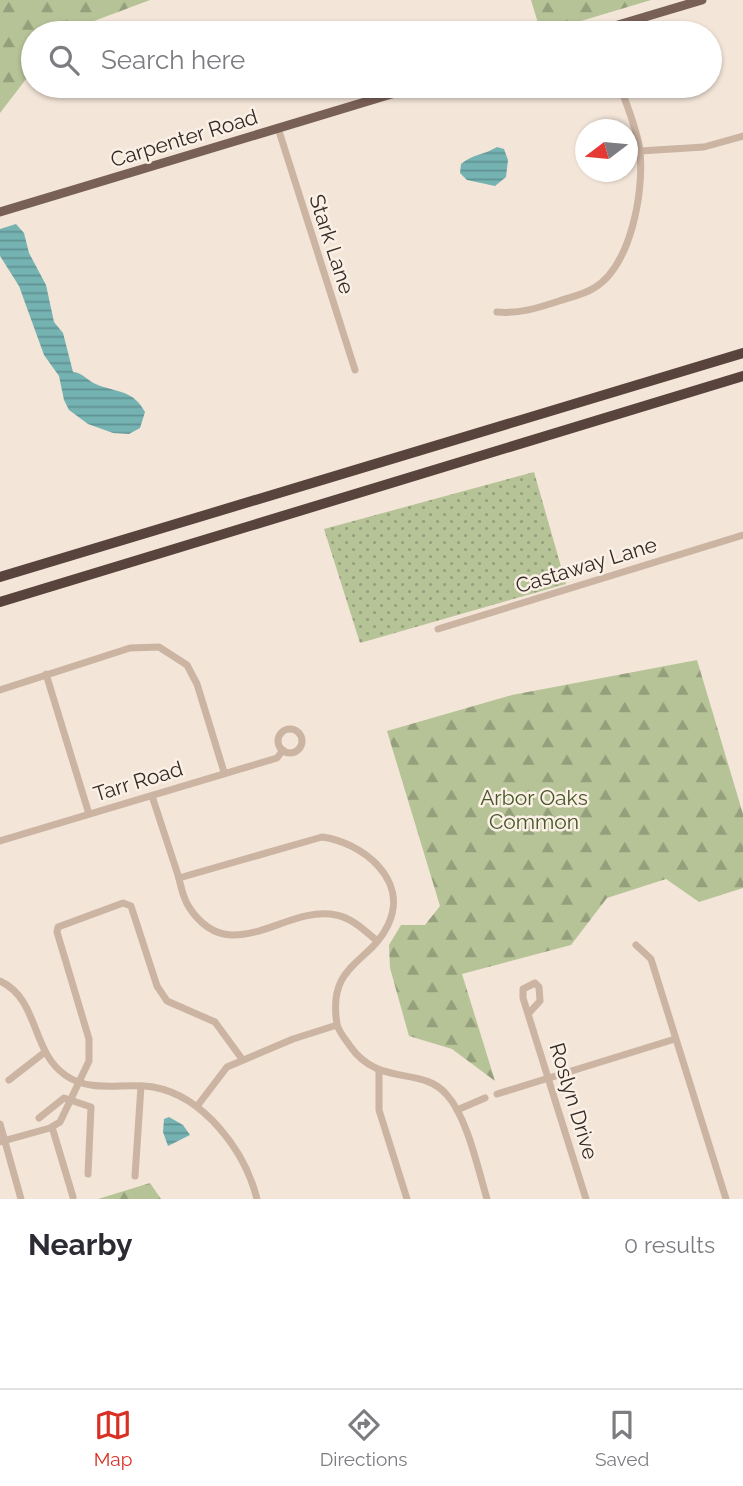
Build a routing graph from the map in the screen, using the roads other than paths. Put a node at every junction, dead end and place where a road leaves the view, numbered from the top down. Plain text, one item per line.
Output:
1 (702, 0) edge
2 (638, 21) edge
3 (378, 98) edge
4 (624, 98) edge
5 (278, 128) junction
6 (743, 136) edge
7 (640, 151) junction
8 (0, 212) edge
9 (496, 312) dead end
10 (743, 353) edge
11 (355, 370) dead end
12 (743, 376) edge
13 (743, 535) edge
14 (0, 577) edge
15 (0, 602) edge
16 (438, 629) dead end
17 (46, 674) junction
18 (0, 690) edge
19 (284, 750) dead end
20 (224, 772) junction
21 (152, 796) junction
22 (89, 814) junction
23 (0, 841) edge
24 (179, 877) junction
25 (376, 940) junction
26 (636, 945) dead end
27 (0, 981) edge
28 (529, 1013) dead end
29 (337, 1025) junction
30 (675, 1040) junction
31 (45, 1052) junction
32 (242, 1059) junction
33 (379, 1072) junction
34 (548, 1078) junction
35 (9, 1080) dead end
36 (80, 1083) junction
37 (141, 1086) junction
38 (498, 1094) dead end
39 (485, 1098) dead end
40 (71, 1099) junction
41 (198, 1105) junction
42 (457, 1110) junction
43 (38, 1118) dead end
44 (0, 1124) edge
45 (52, 1127) junction
46 (2, 1142) edge
47 (88, 1174) dead end
48 (135, 1176) dead end
49 (73, 1197) edge
50 (21, 1199) edge
51 (257, 1199) edge
52 (407, 1199) edge
53 (487, 1199) edge
54 (586, 1199) edge
55 (726, 1199) edge

1 - 2 main road
3 - 5 main road, Carpenter Road
4 - 7 street
5 - 8 main road, Carpenter Road
5 - 11 street, Stark Lane
6 - 7 street
7 - 9 street
10 - 14 highway
12 - 15 highway
13 - 16 street, Castaway Lane
17 - 18 street
17 - 20 street
17 - 22 street
19 - 20 street, Tarr Road
20 - 21 street, Tarr Road
21 - 22 street, Tarr Road
21 - 24 street
22 - 23 street, Tarr Road
24 - 25 street
24 - 25 street
25 - 29 street
26 - 30 street
27 - 31 street
28 - 34 street, Roslyn Drive
29 - 32 street
29 - 33 street
30 - 34 street
30 - 55 street
31 - 35 street
31 - 36 street
32 - 36 street
32 - 41 street
33 - 42 street
33 - 52 street
34 - 38 street
34 - 54 street, Roslyn Drive
36 - 37 street
36 - 40 street
37 - 41 street
37 - 48 street
39 - 42 street
40 - 43 street
40 - 45 street
40 - 47 street
41 - 51 street
42 - 53 street
44 - 46 street
45 - 46 street
45 - 49 street
46 - 50 street

